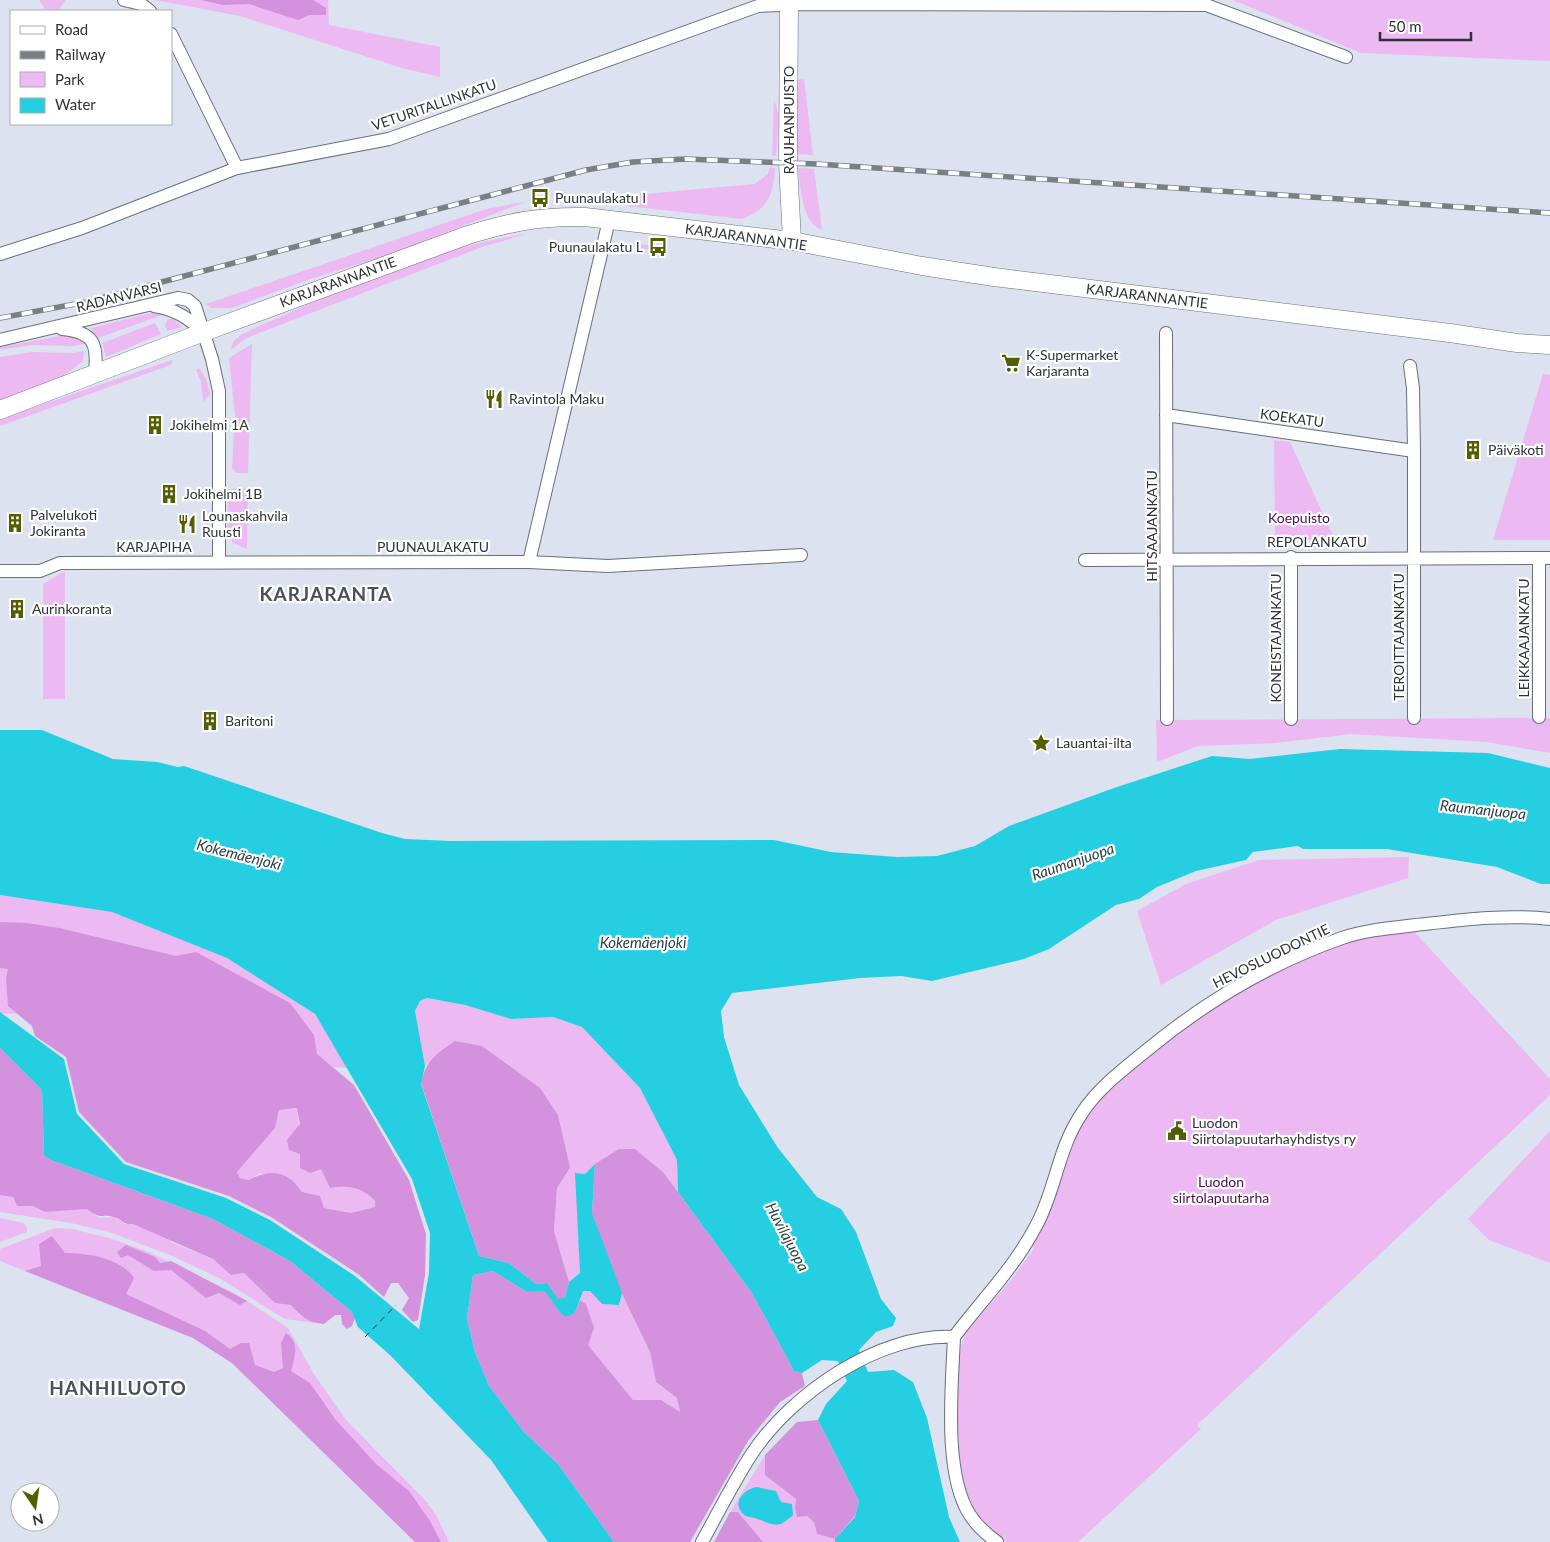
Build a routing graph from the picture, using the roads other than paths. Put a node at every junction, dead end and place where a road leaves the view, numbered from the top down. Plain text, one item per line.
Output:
1 (124, 0) edge
2 (789, 2) edge
3 (149, 10) edge
4 (172, 36) edge
5 (1346, 57) dead end
6 (236, 168) junction
7 (609, 220) junction
8 (792, 241) junction
9 (0, 254) edge
10 (52, 329) junction
11 (204, 332) junction
12 (1166, 333) dead end
13 (0, 340) edge
14 (1550, 345) edge
15 (1410, 366) dead end
16 (95, 373) junction
17 (0, 410) edge
18 (1166, 415) junction
19 (1414, 451) junction
20 (800, 554) dead end
21 (1413, 557) junction
22 (1167, 558) junction
23 (1291, 558) junction
24 (1544, 558) edge
25 (1085, 560) dead end
26 (219, 562) junction
27 (529, 562) junction
28 (0, 572) edge
29 (1539, 717) dead end
30 (1167, 718) dead end
31 (1414, 718) dead end
32 (1291, 719) dead end
33 (1550, 919) edge
34 (954, 1337) junction
35 (702, 1542) edge
36 (996, 1542) edge

1 - 3 street
2 - 5 street, VETURITALLINKATU
2 - 6 street, VETURITALLINKATU
2 - 8 main road, RAUHANPUISTO
4 - 6 street
6 - 9 street, VETURITALLINKATU
7 - 8 main road, KARJARANNANTIE
7 - 11 main road, KARJARANNANTIE
7 - 27 street
8 - 14 main road, KARJARANNANTIE
10 - 11 street, RADANVARSI
10 - 13 street, RADANVARSI
10 - 16 street, RADANVARSI
11 - 16 main road, KARJARANNANTIE
11 - 26 street
12 - 18 street, HITSAAJANKATU
15 - 19 street
16 - 17 main road, KARJARANNANTIE
18 - 19 street, KOEKATU
18 - 22 street, HITSAAJANKATU
19 - 21 street
20 - 27 street, PUUNAULAKATU
21 - 23 street, REPOLANKATU
21 - 24 street, REPOLANKATU
21 - 31 street, TEROITTAJANKATU
22 - 23 street, REPOLANKATU
22 - 25 street, REPOLANKATU
22 - 30 street, HITSAAJANKATU
23 - 32 street, KONEISTAJANKATU
24 - 29 street, LEIKKAAJANKATU
26 - 27 street, PUUNAULAKATU
26 - 28 street, KARJAPIHA
33 - 34 street, HEVOSLUODONTIE
34 - 35 street
34 - 36 street

